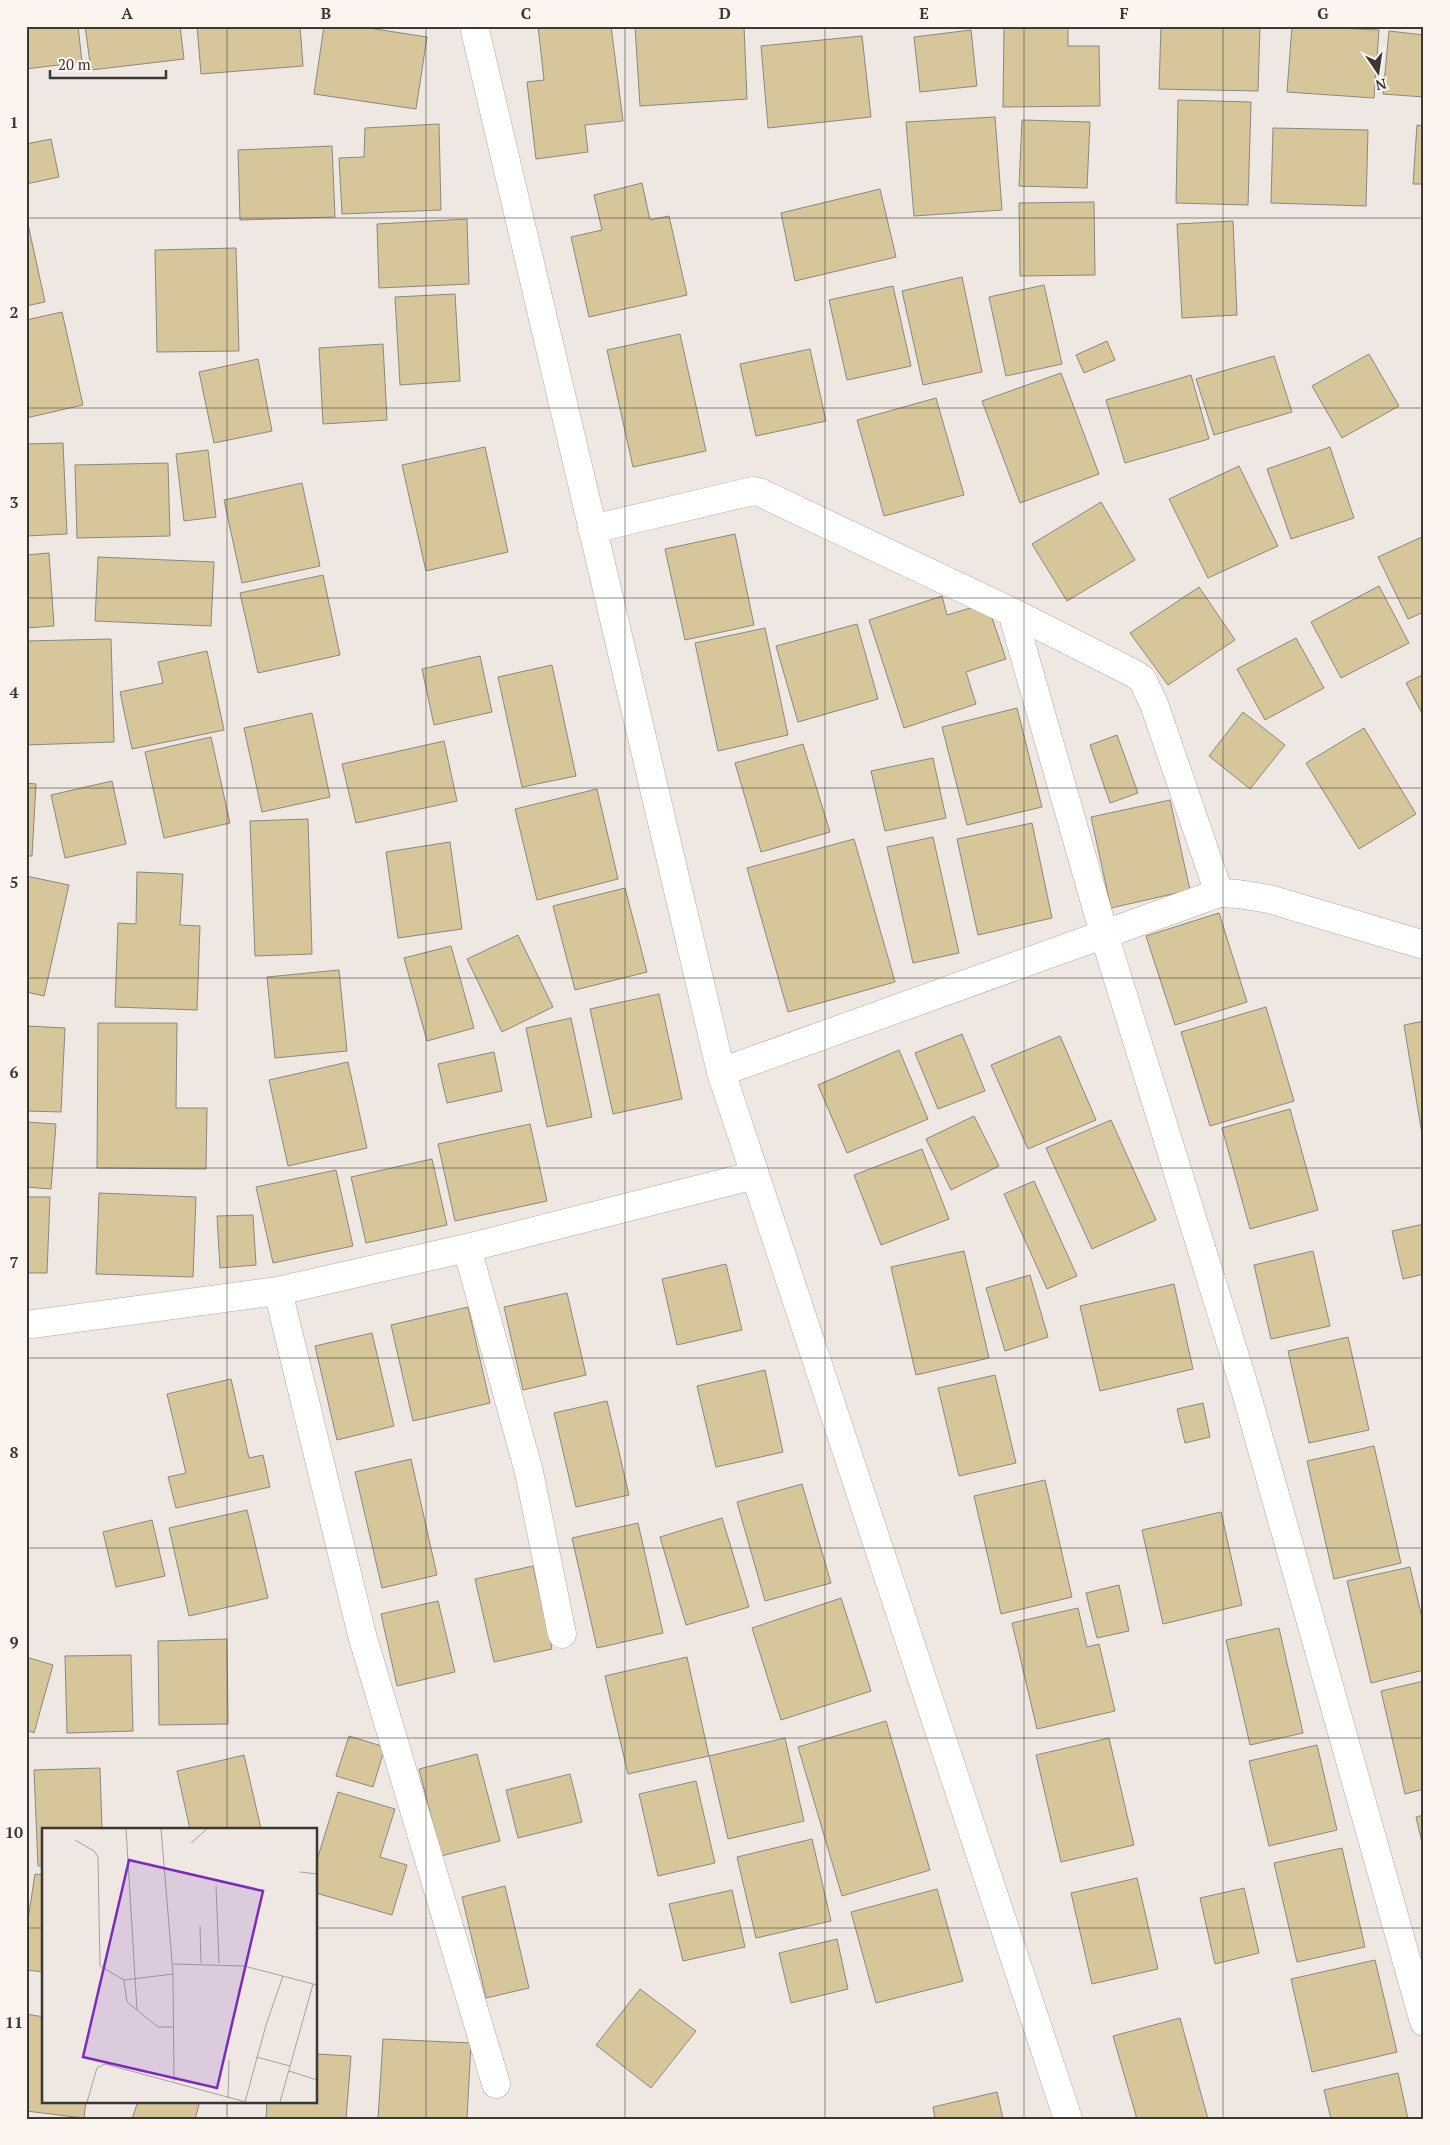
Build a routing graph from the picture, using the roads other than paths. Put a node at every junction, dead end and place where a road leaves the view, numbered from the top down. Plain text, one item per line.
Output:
1 (474, 26) edge
2 (592, 529) junction
3 (1012, 612) junction
4 (1220, 893) junction
5 (1104, 934) junction
6 (1424, 945) edge
7 (721, 1072) junction
8 (755, 1175) junction
9 (466, 1248) junction
10 (278, 1291) junction
11 (26, 1325) edge
12 (562, 1634) dead end
13 (1424, 2022) edge
14 (496, 2084) dead end
15 (1068, 2119) edge

1 - 2 street
2 - 3 street
2 - 7 street
3 - 4 street
3 - 5 street
4 - 5 street
4 - 6 street
5 - 7 street
5 - 13 street
7 - 8 street
8 - 9 street
8 - 15 street
9 - 10 street
9 - 12 street
10 - 11 street
10 - 14 street

